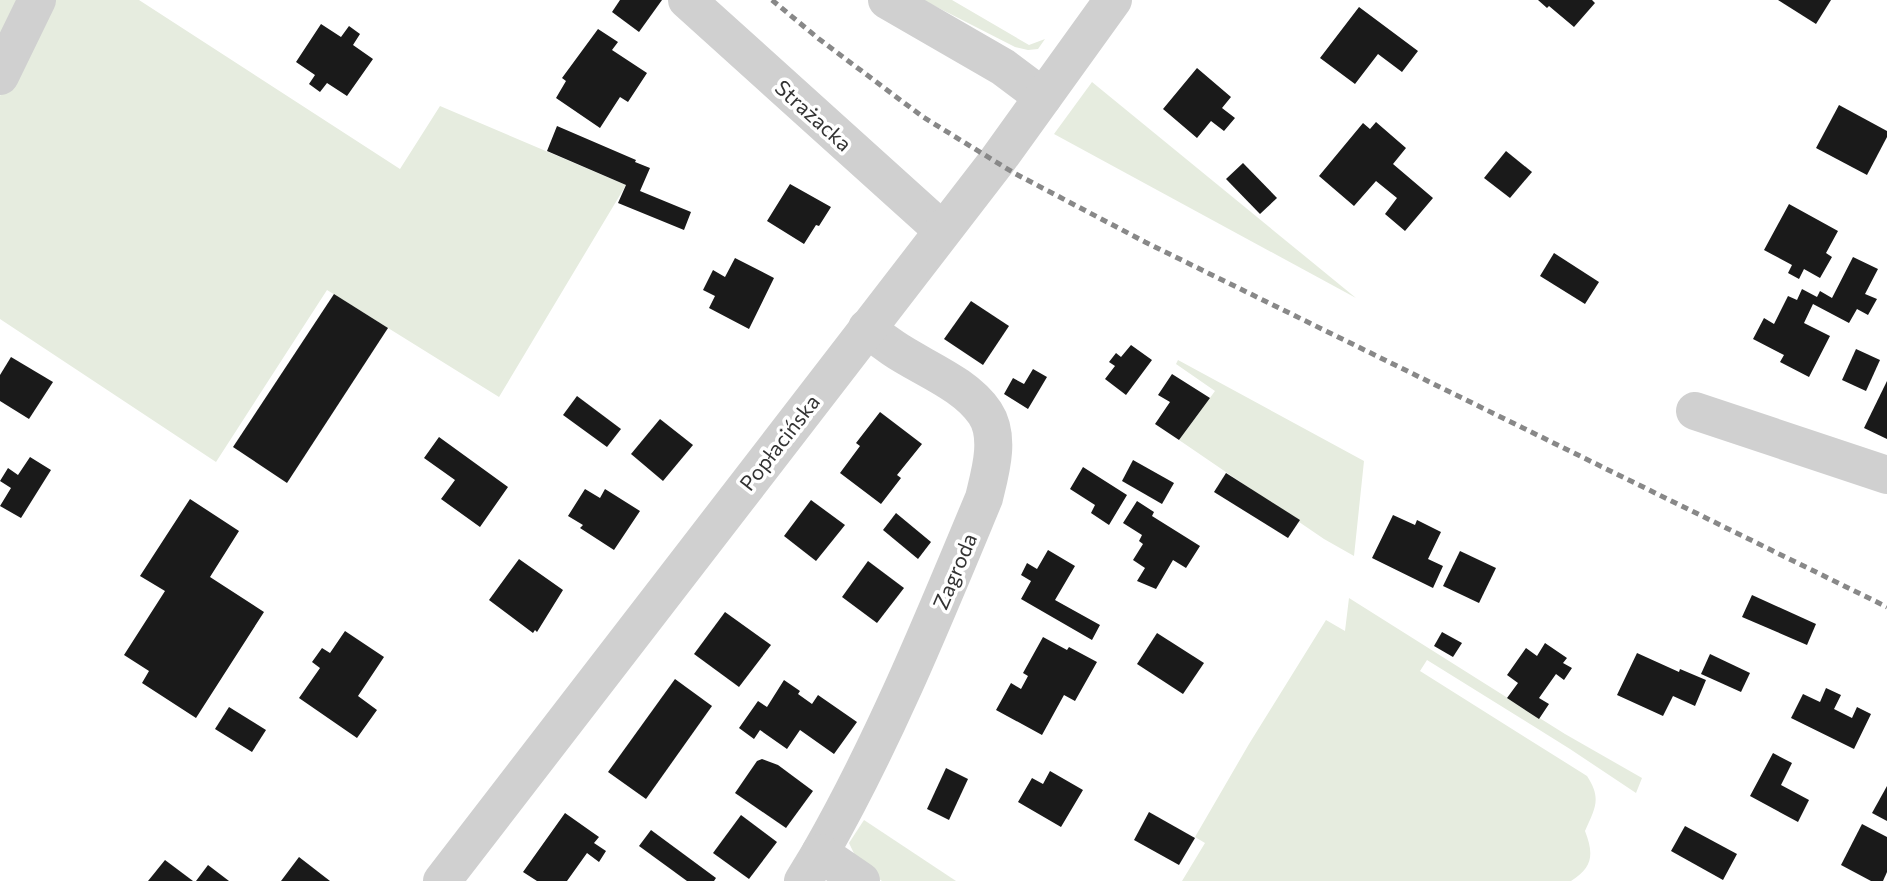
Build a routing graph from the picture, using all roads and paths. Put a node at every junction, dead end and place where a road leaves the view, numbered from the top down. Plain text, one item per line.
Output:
1 (37, 0) edge
2 (687, 0) edge
3 (887, 0) edge
4 (1113, 0) edge
5 (0, 76) edge
6 (1043, 97) junction
7 (942, 230) junction
8 (867, 328) junction
9 (1695, 411) dead end
10 (1887, 475) edge
11 (811, 867) edge
12 (442, 881) edge
13 (861, 881) edge

1 - 5 street
2 - 7 street, Strażacka
3 - 6 street
4 - 6 street, Popłacińska
6 - 7 street, Popłacińska
7 - 8 street, Popłacińska
8 - 11 street, Zagroda
8 - 12 street, Popłacińska
9 - 10 street
11 - 13 street, Zagroda

